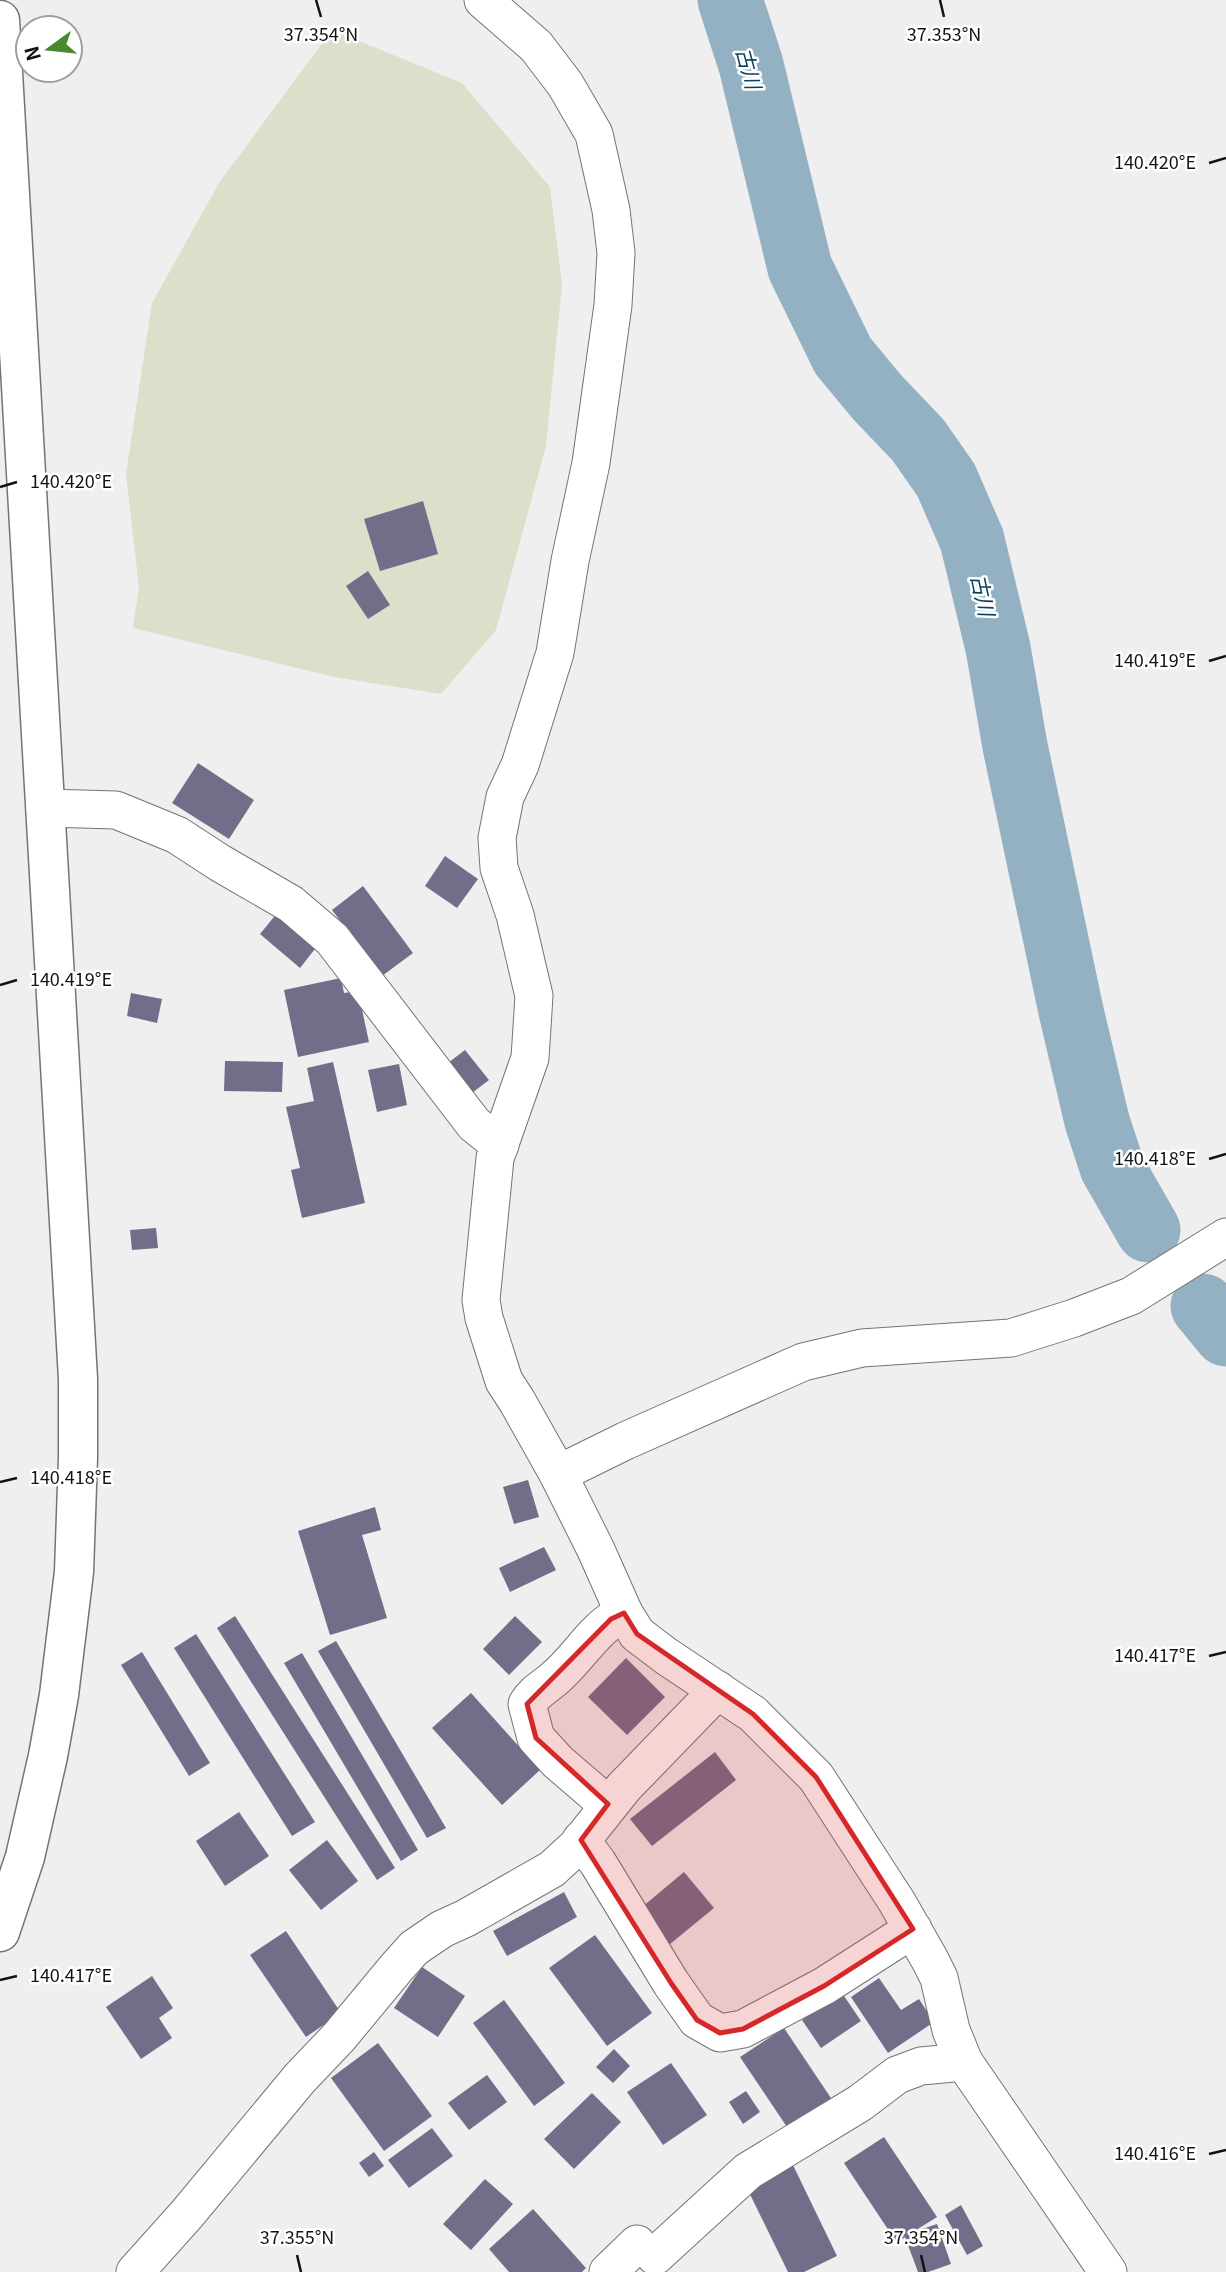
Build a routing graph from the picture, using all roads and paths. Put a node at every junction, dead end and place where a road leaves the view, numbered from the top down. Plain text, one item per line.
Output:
1 (483, 0) edge
2 (0, 20) edge
3 (45, 808) junction
4 (500, 1145) junction
5 (1226, 1237) edge
6 (558, 1474) junction
7 (624, 1613) junction
8 (718, 1690) junction
9 (608, 1805) junction
10 (581, 1840) junction
11 (912, 1930) junction
12 (0, 1933) edge
13 (964, 2062) junction
14 (135, 2272) edge
15 (608, 2272) edge
16 (1108, 2272) edge

1 - 4 street
2 - 3 street
3 - 4 street
3 - 12 street
4 - 6 street
5 - 6 street
6 - 7 street
7 - 8 street
7 - 9 street
8 - 9 street
8 - 11 street
9 - 10 street
10 - 11 street
10 - 14 street
11 - 13 street
13 - 15 street
13 - 16 street

